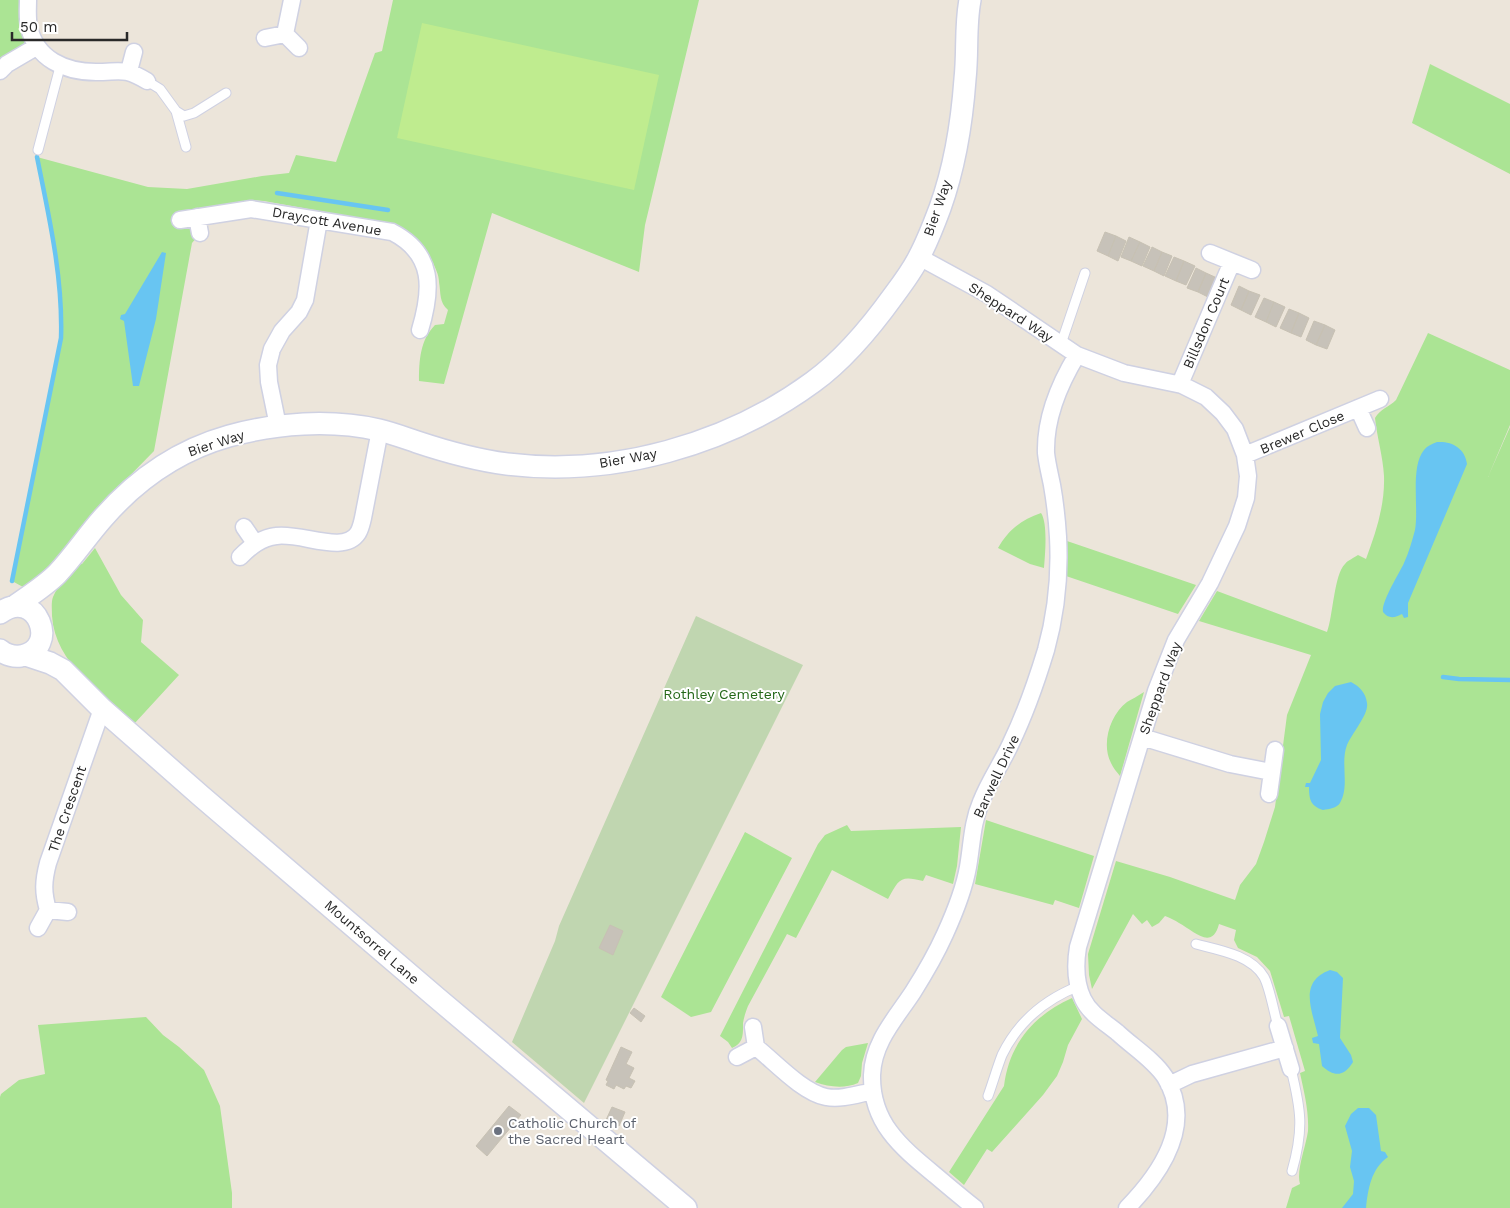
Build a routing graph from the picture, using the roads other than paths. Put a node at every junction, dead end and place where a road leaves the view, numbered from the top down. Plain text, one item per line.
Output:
1 (28, 0) edge
2 (292, 0) edge
3 (970, 0) edge
4 (285, 34) junction
5 (265, 38) dead end
6 (36, 47) junction
7 (299, 48) dead end
8 (134, 52) dead end
9 (60, 67) junction
10 (0, 71) edge
11 (129, 71) junction
12 (147, 81) joint
13 (226, 93) dead end
14 (176, 111) junction
15 (186, 148) dead end
16 (38, 150) dead end
17 (180, 220) dead end
18 (319, 220) junction
19 (1210, 253) dead end
20 (919, 257) junction
21 (1232, 262) junction
22 (1252, 270) dead end
23 (1085, 273) dead end
24 (420, 330) dead end
25 (1061, 344) junction
26 (1078, 355) junction
27 (1180, 384) junction
28 (1380, 399) dead end
29 (1358, 408) junction
30 (278, 426) junction
31 (1367, 428) dead end
32 (380, 430) junction
33 (1246, 455) junction
34 (244, 527) dead end
35 (255, 543) junction
36 (240, 557) dead end
37 (56, 574) junction
38 (6, 608) edge
39 (42, 626) junction
40 (15, 654) edge
41 (0, 668) edge
42 (63, 670) junction
43 (102, 709) junction
44 (1142, 737) junction
45 (1274, 750) dead end
46 (1272, 772) junction
47 (1269, 794) dead end
48 (48, 910) junction
49 (68, 912) dead end
50 (38, 928) dead end
51 (1196, 944) dead end
52 (1079, 986) junction
53 (1278, 1026) joint
54 (753, 1027) dead end
55 (756, 1047) junction
56 (1285, 1048) junction
57 (737, 1057) dead end
58 (1291, 1069) joint
59 (1168, 1085) junction
60 (873, 1092) junction
61 (988, 1096) dead end
62 (1292, 1172) dead end
63 (1136, 1205) edge
64 (686, 1208) edge
65 (975, 1208) edge

1 - 6 street
2 - 4 street
3 - 20 street, Bier Way
4 - 5 street
4 - 7 street
6 - 9 street
6 - 10 street
8 - 11 street
9 - 11 street
9 - 16 lane
11 - 12 street
12 - 14 lane
13 - 14 lane
14 - 15 lane
17 - 18 street, Draycott Avenue
18 - 24 street, Draycott Avenue
18 - 30 street
19 - 21 street, Billsdon Court
20 - 25 street, Sheppard Way
20 - 32 street, Bier Way
21 - 22 street, Billsdon Court
21 - 27 street, Billsdon Court
23 - 25 lane
25 - 26 street, Sheppard Way
26 - 27 street, Sheppard Way
26 - 60 street, Barwell Drive
27 - 33 street, Sheppard Way
28 - 29 street, Brewer Close
29 - 31 street, Brewer Close
29 - 33 street, Brewer Close
30 - 32 street, Bier Way
30 - 37 street, Bier Way
32 - 35 street
33 - 44 street, Sheppard Way
34 - 35 street
35 - 36 street
37 - 38 street, Bier Way
37 - 39 street, Bier Way
38 - 39 street
39 - 40 street, Bier Way
39 - 42 street, Mountsorrel Lane
40 - 41 street
40 - 42 street, Mountsorrel Lane
42 - 43 street, Mountsorrel Lane
43 - 48 street, The Crescent
43 - 64 street, Mountsorrel Lane
44 - 46 street
44 - 52 street, Sheppard Way
45 - 46 street
46 - 47 street
48 - 49 street
48 - 50 street
51 - 53 lane
52 - 59 street, Sheppard Way
52 - 61 lane
53 - 56 street
54 - 55 street
55 - 57 street
55 - 60 street
56 - 58 street
56 - 59 street
58 - 62 lane
59 - 63 street, Sheppard Way
60 - 65 street, Barwell Drive

